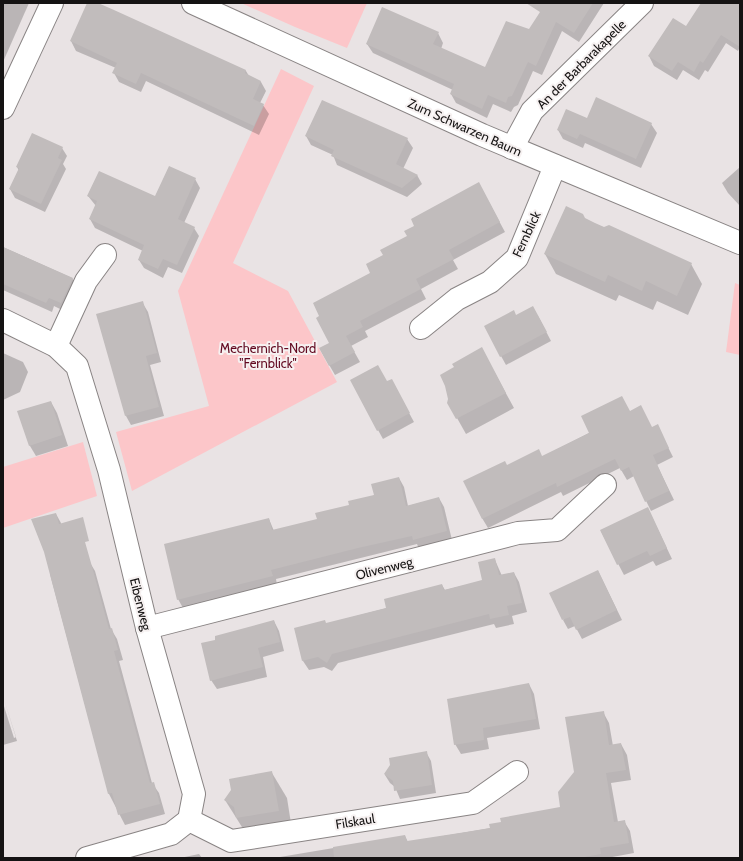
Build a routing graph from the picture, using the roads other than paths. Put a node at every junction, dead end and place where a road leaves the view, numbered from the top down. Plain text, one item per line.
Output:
1 (52, 3) edge
2 (193, 3) edge
3 (642, 3) edge
4 (3, 108) edge
5 (512, 148) junction
6 (555, 166) junction
7 (740, 243) edge
8 (105, 255) dead end
9 (3, 320) edge
10 (421, 328) dead end
11 (56, 346) junction
12 (606, 485) dead end
13 (147, 628) junction
14 (516, 772) dead end
15 (189, 820) junction
16 (87, 858) edge

1 - 4 street
2 - 5 street, Zum Schwarzen Baum
3 - 5 street, An der Barbarakapelle
5 - 6 street, Zum Schwarzen Baum
6 - 7 street, Zum Schwarzen Baum
6 - 10 street, Fernblick
8 - 11 street
9 - 11 street, Eibenweg
11 - 13 street, Eibenweg
12 - 13 street, Olivenweg
13 - 15 street, Eibenweg
14 - 15 street, Filskaul
15 - 16 street

